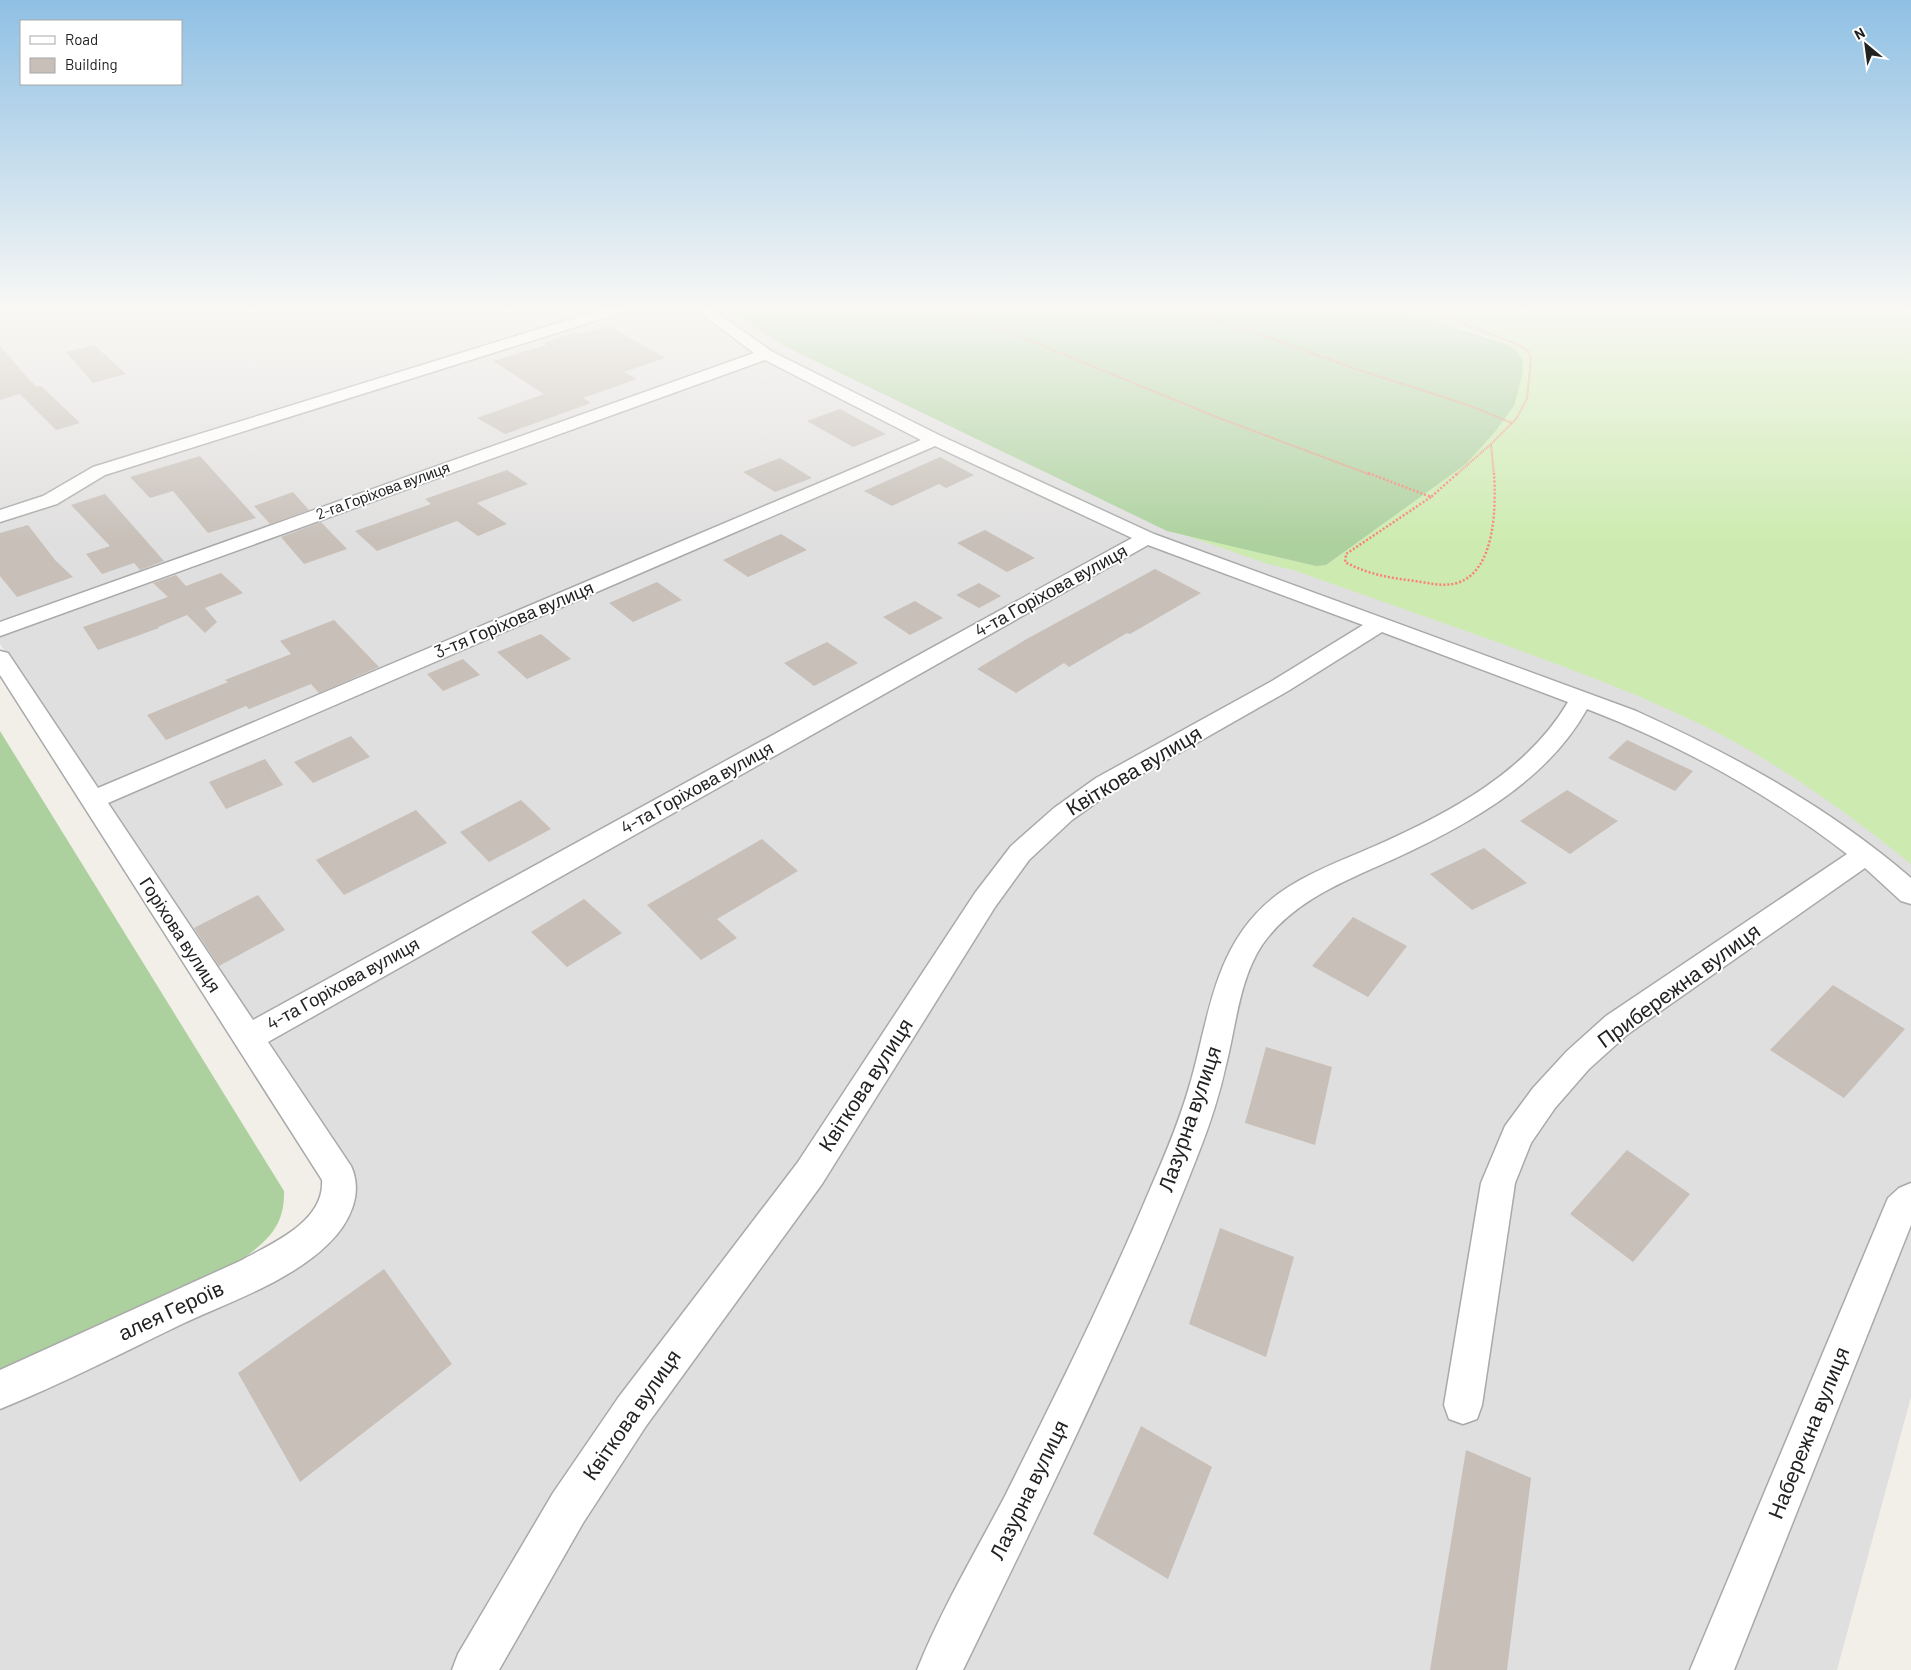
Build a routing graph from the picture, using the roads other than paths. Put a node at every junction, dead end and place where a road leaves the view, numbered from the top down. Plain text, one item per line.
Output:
1 (369, 387) edge
2 (674, 387) edge
3 (831, 387) edge
4 (935, 440) junction
5 (0, 516) edge
6 (1147, 538) junction
7 (1378, 625) junction
8 (0, 629) edge
9 (0, 658) edge
10 (1581, 699) junction
11 (93, 800) junction
12 (1866, 854) junction
13 (1911, 894) edge
14 (248, 1038) junction
15 (1911, 1199) edge
16 (330, 1215) joint
17 (0, 1390) edge
18 (1463, 1405) dead end
19 (474, 1670) edge
20 (939, 1670) edge
21 (1712, 1670) edge

1 - 5 street
2 - 8 street, 2-га Горіхова вулиця
3 - 4 street
4 - 6 street
4 - 11 street, 3-тя Горіхова вулиця
6 - 7 street
6 - 14 street, 4-та Горіхова вулиця
7 - 10 street
7 - 19 street, Квіткова вулиця
9 - 11 street, Горіхова вулиця
10 - 12 street
10 - 20 street, Лазурна вулиця
11 - 14 street, Горіхова вулиця
12 - 13 street
12 - 18 street, Прибережна вулиця
14 - 16 street, Горіхова вулиця
15 - 21 street, Набережна вулиця
16 - 17 street, алея Героїв

